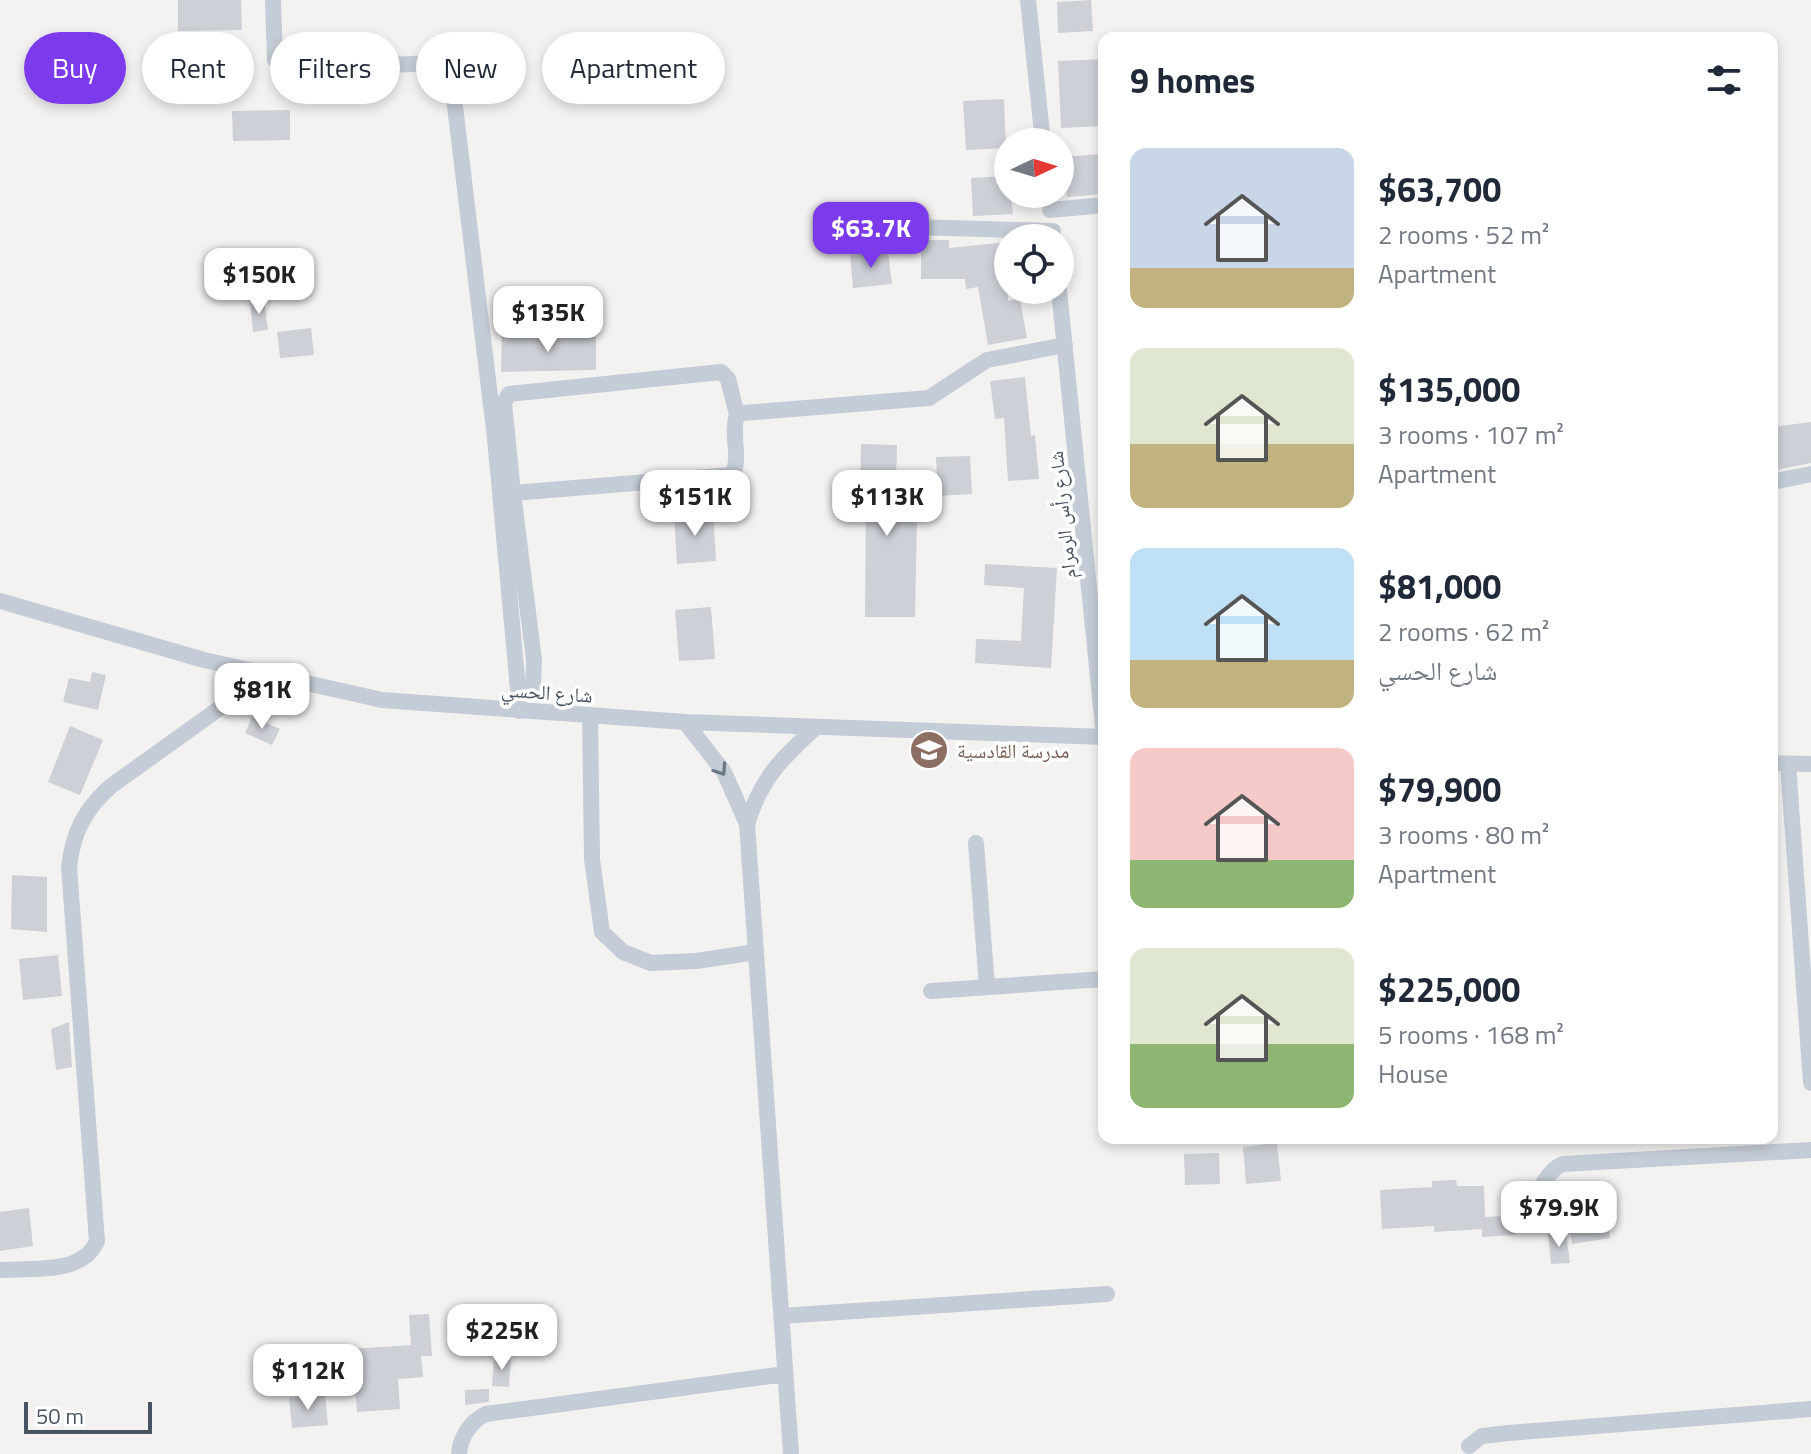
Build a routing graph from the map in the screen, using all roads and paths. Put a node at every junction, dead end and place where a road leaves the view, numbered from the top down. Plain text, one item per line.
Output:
1 (273, 0) edge
2 (1028, 0) edge
3 (1042, 128) edge
4 (1074, 203) edge
5 (1098, 205) edge
6 (912, 227) dead end
7 (994, 231) edge
8 (1061, 304) edge
9 (1065, 345) junction
10 (737, 415) junction
11 (501, 438) junction
12 (1811, 474) edge
13 (1778, 481) edge
14 (513, 493) junction
15 (0, 601) edge
16 (266, 675) junction
17 (1098, 677) edge
18 (520, 704) junction
19 (590, 716) junction
20 (685, 722) junction
21 (815, 728) junction
22 (1098, 737) edge
23 (1780, 764) edge
24 (1811, 764) edge
25 (747, 824) junction
26 (976, 843) dead end
27 (756, 952) junction
28 (1098, 979) edge
29 (987, 987) junction
30 (931, 991) dead end
31 (1811, 1083) edge
32 (1811, 1150) edge
33 (1526, 1223) dead end
34 (0, 1270) edge
35 (1107, 1294) dead end
36 (781, 1316) junction
37 (785, 1374) junction
38 (1811, 1409) edge
39 (1469, 1446) dead end
40 (459, 1454) edge
41 (791, 1454) edge

1 - 11 street
2 - 3 street
4 - 5 street
6 - 7 street
8 - 9 street, شارع رأس الرمرام
9 - 10 street
9 - 17 street, شارع رأس الرمرام
10 - 11 street
10 - 14 street
11 - 14 street
11 - 18 street
12 - 13 street
14 - 18 street
15 - 16 street, شارع الحسي
16 - 18 street, شارع الحسي
16 - 34 street
18 - 19 street, شارع الحسي
19 - 20 street, شارع الحسي
19 - 27 street
20 - 21 street, شارع الحسي
20 -> 25 street
21 - 22 street, شارع الحسي
21 - 25 street
23 - 24 street
23 - 31 street
25 - 27 street
26 - 29 street
27 - 36 street
28 - 29 street
29 - 30 street
32 - 33 street
35 - 36 street
36 - 37 street
37 - 40 street
37 - 41 street
38 - 39 street

